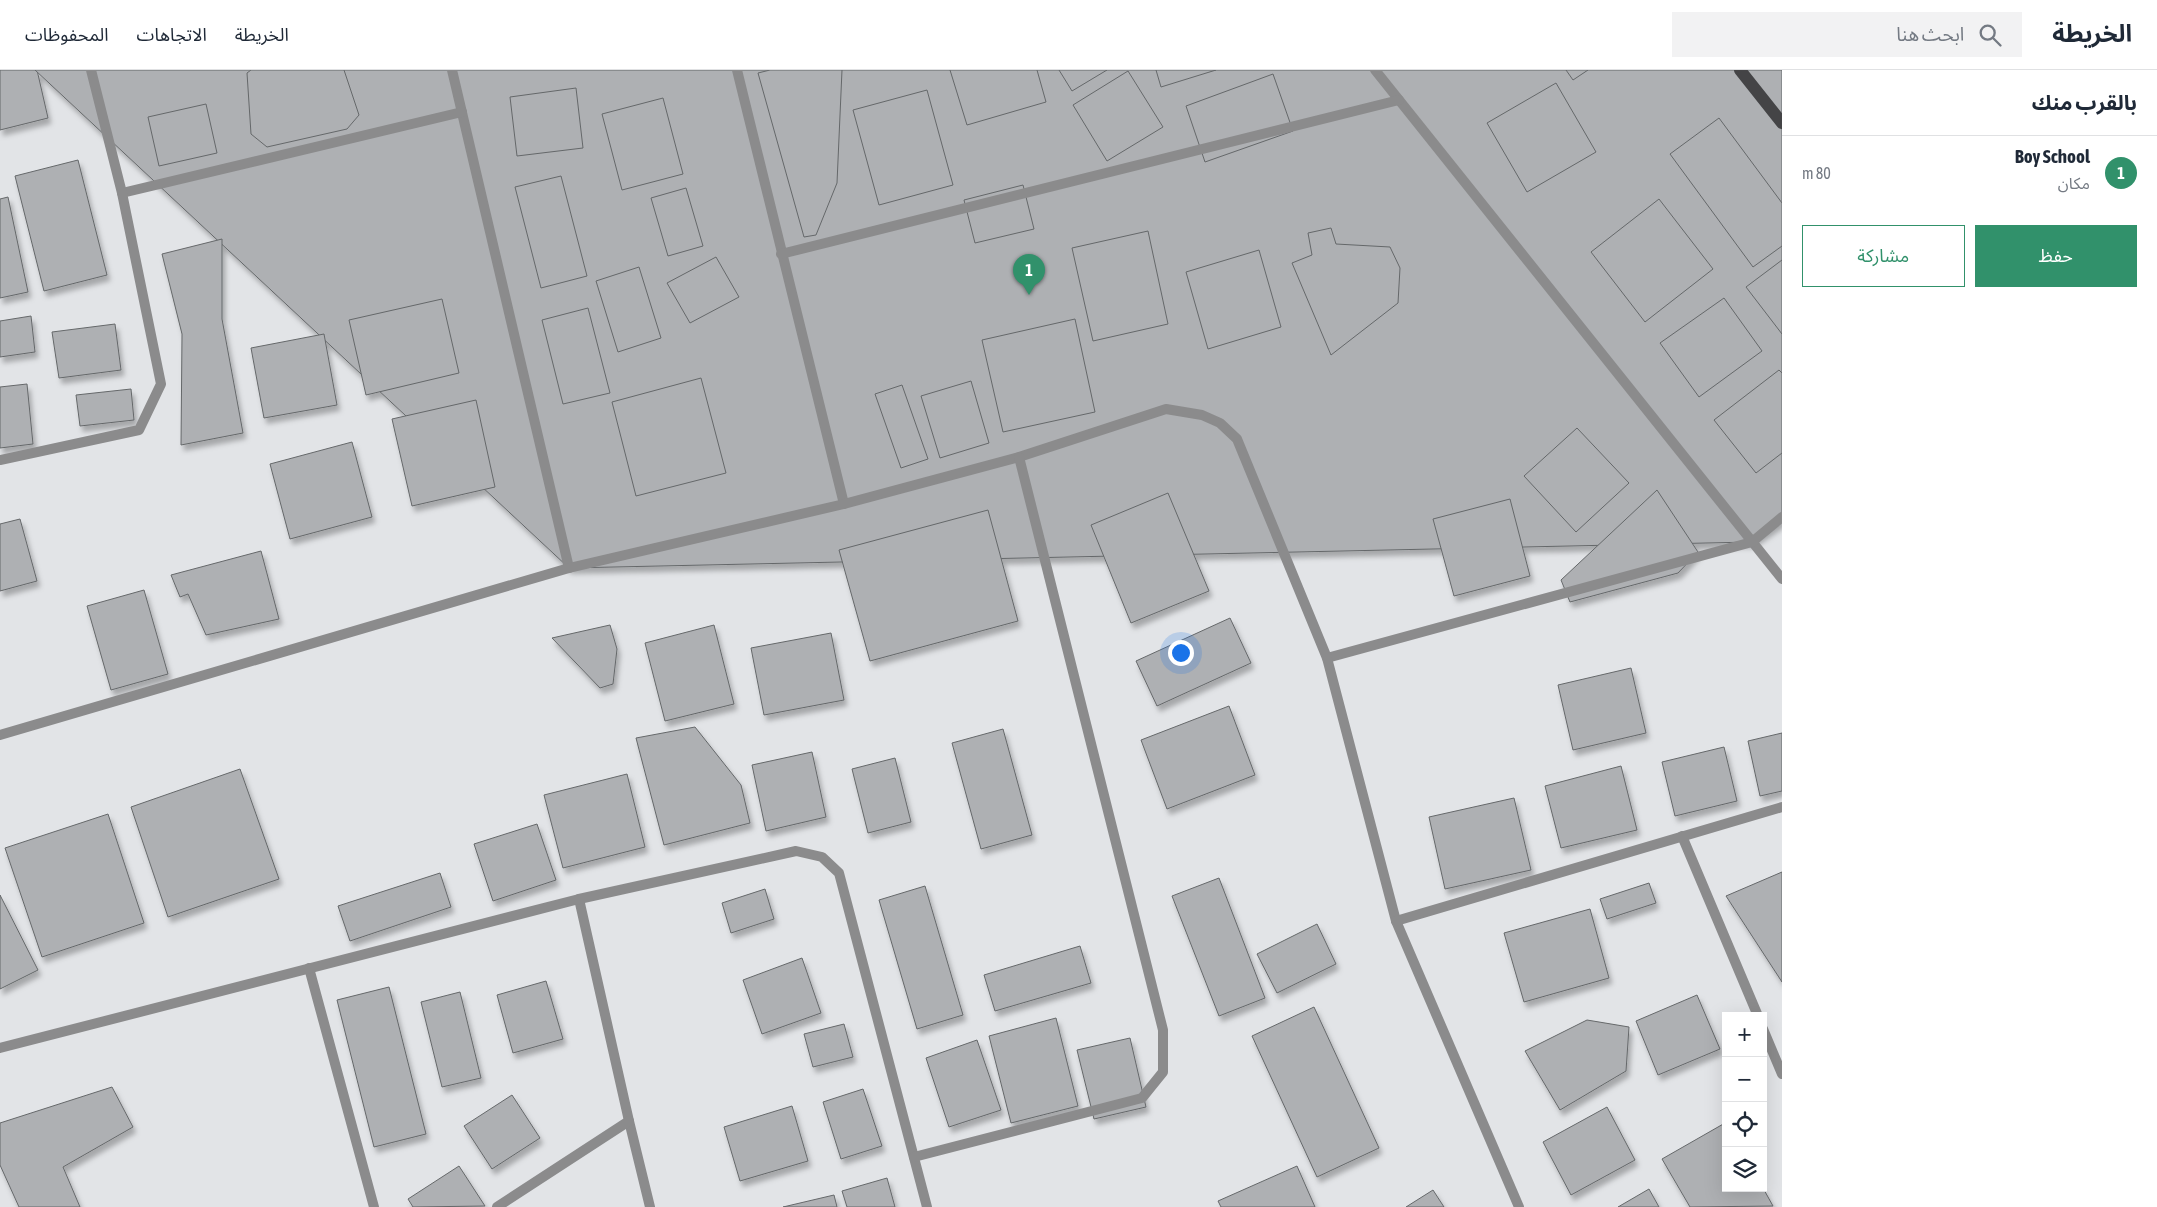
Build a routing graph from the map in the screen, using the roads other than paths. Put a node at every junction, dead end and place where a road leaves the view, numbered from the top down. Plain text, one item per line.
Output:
1 (91, 70) edge
2 (452, 70) edge
3 (738, 70) edge
4 (1375, 70) edge
5 (1740, 70) edge
6 (1399, 100) junction
7 (462, 112) junction
8 (1782, 123) edge
9 (122, 193) junction
10 (781, 254) junction
11 (1019, 458) junction
12 (0, 460) edge
13 (844, 504) junction
14 (1782, 517) edge
15 (1752, 542) junction
16 (569, 568) junction
17 (1782, 580) edge
18 (1327, 658) junction
19 (0, 735) edge
20 (1782, 807) edge
21 (1682, 836) junction
22 (579, 899) junction
23 (1396, 921) junction
24 (309, 968) junction
25 (1756, 1012) edge
26 (1767, 1038) edge
27 (0, 1048) edge
28 (1782, 1074) edge
29 (628, 1121) junction
30 (914, 1157) junction
31 (374, 1207) edge
32 (497, 1207) edge
33 (650, 1207) edge
34 (927, 1207) edge
35 (1518, 1207) edge

1 - 9 street
2 - 7 street
3 - 10 street
4 - 6 street
5 - 8 main road
6 - 10 street
6 - 15 street
7 - 9 street
7 - 16 street
9 - 12 street
10 - 13 street
11 - 13 street
11 - 18 street
11 - 30 street
13 - 16 street
14 - 15 street
15 - 17 street
15 - 18 street
16 - 19 street
18 - 23 street
20 - 21 street
21 - 23 street
21 - 25 street
22 - 24 street
22 - 29 street
22 - 30 street
23 - 35 street
24 - 27 street
24 - 31 street
26 - 28 street
29 - 32 street
29 - 33 street
30 - 34 street

